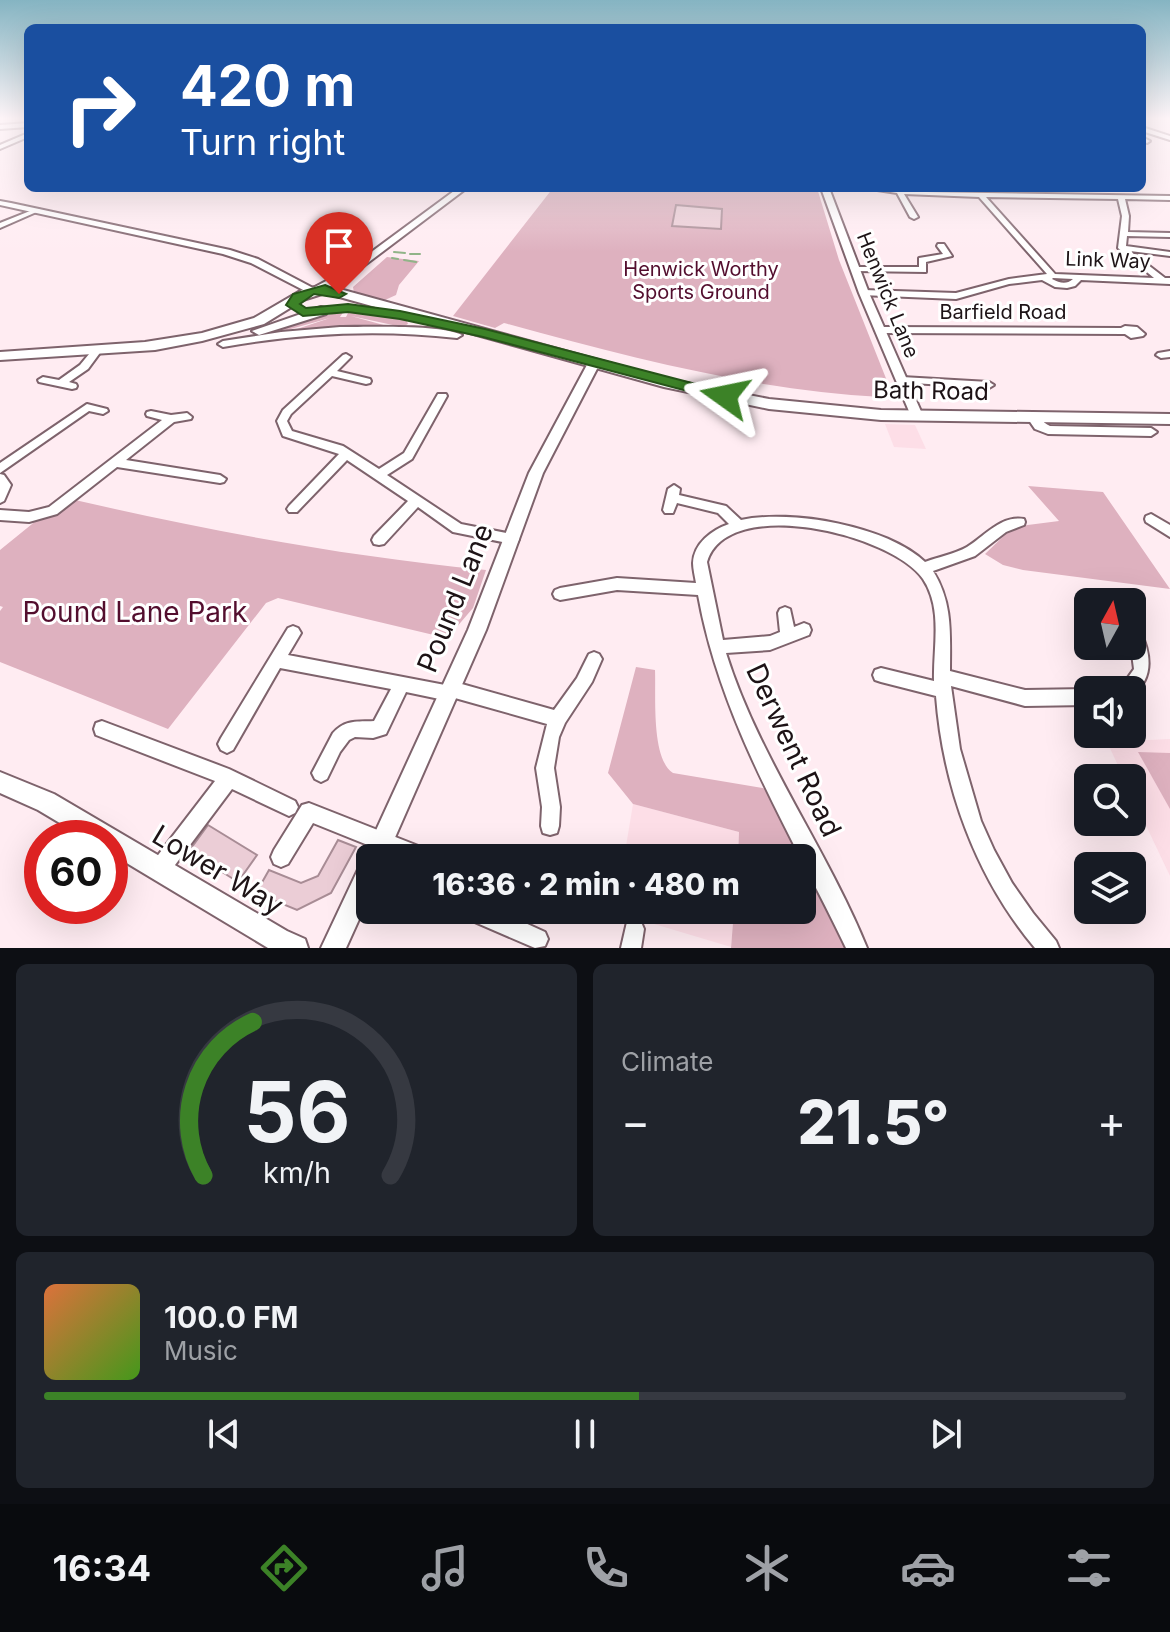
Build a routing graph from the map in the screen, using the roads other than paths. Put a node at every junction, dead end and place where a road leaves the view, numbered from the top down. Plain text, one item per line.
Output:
1 (458, 192) edge
2 (826, 192) edge
3 (900, 192) edge
4 (920, 192) edge
5 (1006, 192) edge
6 (981, 195) junction
7 (1011, 196) junction
8 (1120, 196) junction
9 (1170, 198) edge
10 (0, 203) edge
11 (37, 210) junction
12 (914, 217) dead end
13 (0, 226) edge
14 (1125, 234) junction
15 (1170, 235) edge
16 (401, 236) junction
17 (941, 246) dead end
18 (1122, 248) junction
19 (1170, 254) edge
20 (855, 269) junction
21 (1053, 276) junction
22 (1041, 277) junction
23 (1079, 277) junction
24 (287, 281) junction
25 (1167, 283) edge
26 (315, 290) junction
27 (864, 293) junction
28 (340, 295) junction
29 (294, 300) junction
30 (325, 310) junction
31 (416, 322) junction
32 (880, 330) junction
33 (1125, 331) dead end
34 (457, 335) dead end
35 (223, 344) dead end
36 (143, 347) junction
37 (97, 350) junction
38 (0, 356) edge
39 (346, 357) dead end
40 (594, 363) junction
41 (330, 372) junction
42 (43, 380) dead end
43 (902, 380) junction
44 (980, 381) dead end
45 (359, 382) dead end
46 (442, 396) dead end
47 (58, 410) dead end
48 (103, 411) dead end
49 (151, 414) dead end
50 (76, 415) junction
51 (917, 416) junction
52 (1031, 416) junction
53 (187, 417) dead end
54 (171, 419) junction
55 (1170, 419) edge
56 (1151, 432) dead end
57 (347, 453) junction
58 (118, 463) junction
59 (0, 469) edge
60 (379, 475) junction
61 (0, 478) edge
62 (212, 480) dead end
63 (0, 498) edge
64 (672, 499) dead end
65 (416, 501) junction
66 (293, 509) dead end
67 (0, 515) edge
68 (1151, 519) dead end
69 (1019, 522) dead end
70 (738, 525) junction
71 (975, 528) dead end
72 (1170, 532) edge
73 (988, 537) junction
74 (512, 539) junction
75 (379, 540) dead end
76 (924, 568) junction
77 (705, 590) junction
78 (569, 596) dead end
79 (785, 613) dead end
80 (804, 630) dead end
81 (293, 633) dead end
82 (788, 637) junction
83 (720, 647) junction
84 (594, 659) dead end
85 (276, 660) junction
86 (881, 675) dead end
87 (402, 683) junction
88 (943, 683) junction
89 (450, 691) junction
90 (1074, 697) edge
91 (558, 719) junction
92 (102, 729) dead end
93 (227, 744) dead end
94 (321, 773) dead end
95 (229, 778) junction
96 (0, 782) edge
97 (289, 807) dead end
98 (76, 820) edge
99 (550, 826) dead end
100 (384, 839) junction
101 (382, 844) edge
102 (395, 844) edge
103 (128, 851) edge
104 (281, 857) dead end
105 (159, 870) junction
106 (356, 899) edge
107 (520, 924) edge
108 (538, 939) dead end
109 (296, 948) edge
110 (333, 948) edge
111 (857, 948) edge
112 (1049, 948) edge

1 - 16 street
2 - 20 street, Henwick Lane
3 - 12 street
4 - 6 street
5 - 7 street
6 - 7 street
6 - 21 street
7 - 8 street
8 - 9 street
8 - 14 street
10 - 11 street
11 - 13 street
11 - 24 street
14 - 15 street
14 - 18 street
16 - 26 street
16 - 28 street
17 - 20 street
18 - 19 street
18 - 25 street
20 - 27 street, Henwick Lane
21 - 22 street, Link Way
21 - 23 street, Link Way
22 - 23 street
22 - 27 street
23 - 25 street, Link Way
24 - 26 street
24 - 29 street
26 - 28 main road
26 - 29 main road
27 - 32 street, Henwick Lane
28 - 30 main road
28 - 31 main road
29 - 30 main road
29 - 36 main road
30 - 31 main road
30 - 36 main road
31 - 34 street
31 - 35 street
31 - 40 main road, Bath Road
32 - 33 street, Barfield Road
32 - 43 street, Henwick Lane
36 - 37 main road
37 - 38 main road
37 - 42 street
39 - 41 street
40 - 51 main road, Bath Road
40 - 74 street, Pound Lane
41 - 45 street
41 - 57 street
43 - 44 street
43 - 51 street, Henwick Lane
46 - 60 street
47 - 50 street
48 - 50 street
49 - 54 street
50 - 59 street
51 - 52 main road, Bath Road
52 - 55 main road, Bath Road
52 - 56 street, Bath Road
53 - 54 street
54 - 58 street
57 - 60 street
57 - 66 street
58 - 62 street
58 - 67 street
60 - 65 street
61 - 63 street
64 - 70 street
65 - 74 street
65 - 75 street
68 - 72 street
69 - 73 street
70 - 76 street
70 - 77 street, Derwent Road
71 - 73 street
73 - 76 street
74 - 89 street, Pound Lane
76 - 88 street
77 - 78 street
77 - 83 street, Derwent Road
79 - 82 street
80 - 82 street
81 - 85 street
82 - 83 street
83 - 111 street, Derwent Road
84 - 91 street
85 - 87 street
85 - 93 street
86 - 88 street
87 - 89 street
87 - 94 street
88 - 90 street
88 - 112 street
89 - 91 street
89 - 100 street, Pound Lane
91 - 99 street
92 - 95 street
95 - 97 street
95 - 105 street
96 - 98 street, Lower Way
100 - 101 street, Pound Lane
100 - 102 street
100 - 104 street
103 - 105 street, Lower Way
105 - 109 street, Lower Way
106 - 110 street
107 - 108 street

